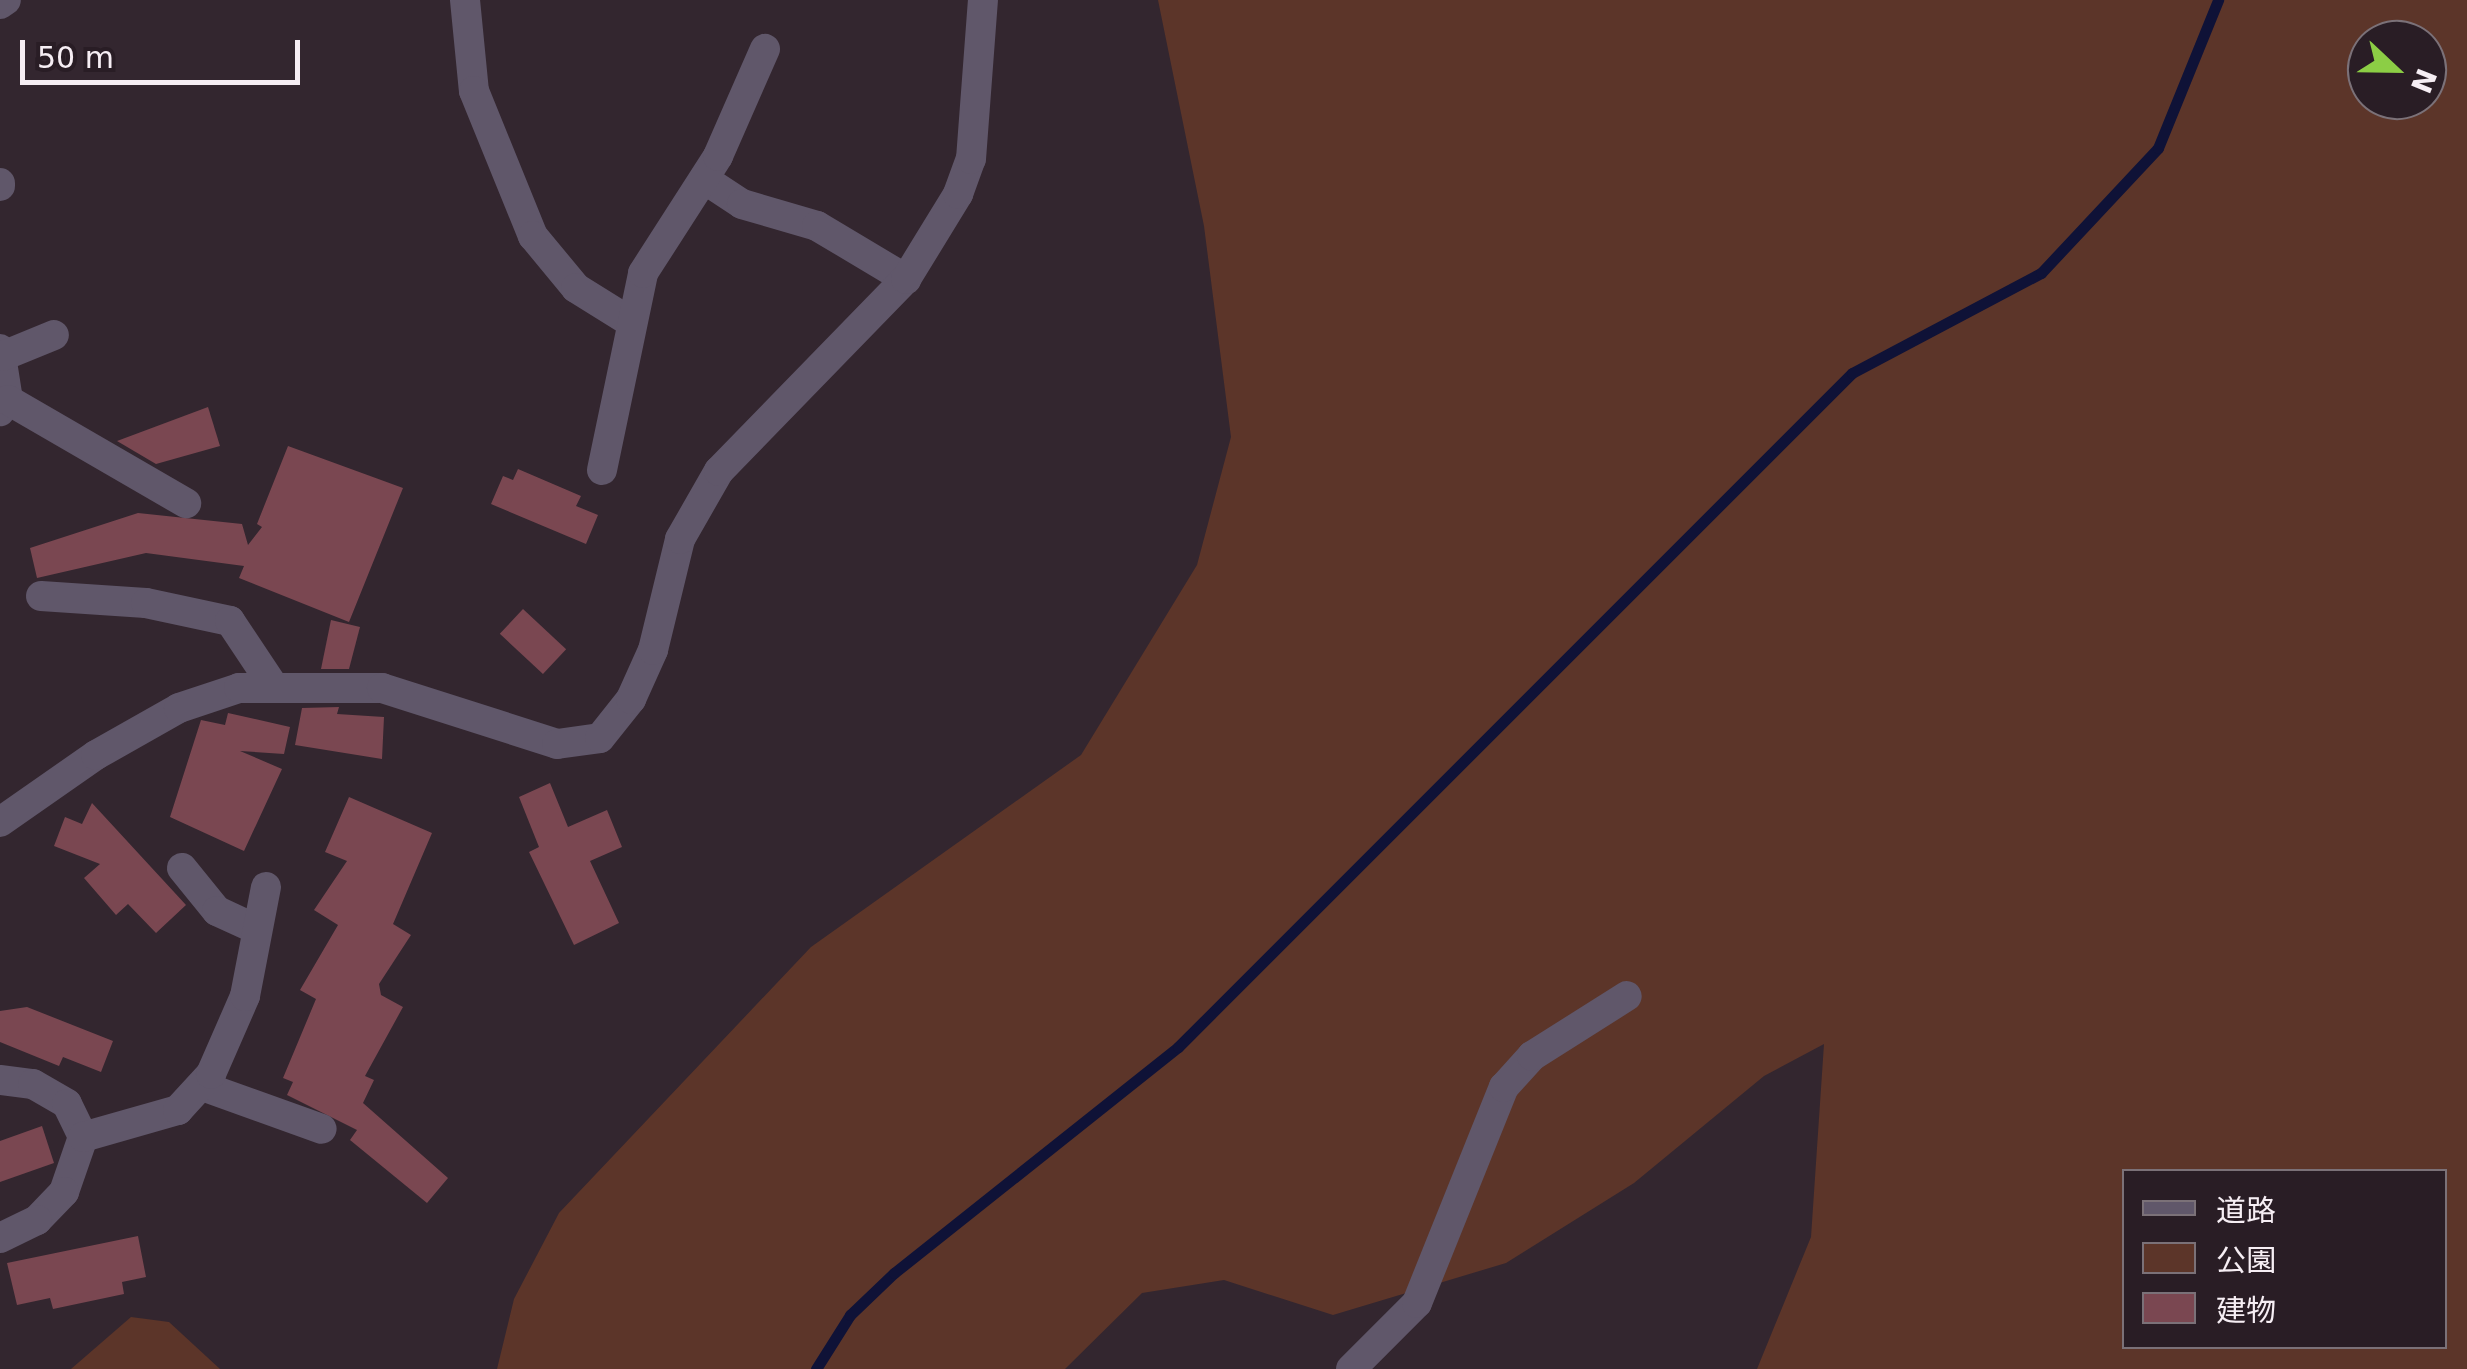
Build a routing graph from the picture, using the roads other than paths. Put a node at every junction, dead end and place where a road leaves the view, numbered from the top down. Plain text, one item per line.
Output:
1 (466, 0) edge
2 (984, 0) edge
3 (765, 48) dead end
4 (704, 180) junction
5 (906, 279) junction
6 (629, 321) junction
7 (54, 335) dead end
8 (2, 353) edge
9 (4, 406) edge
10 (602, 470) dead end
11 (186, 503) dead end
12 (41, 596) dead end
13 (274, 687) junction
14 (0, 822) edge
15 (182, 868) dead end
16 (266, 888) dead end
17 (254, 928) junction
18 (1627, 996) dead end
19 (0, 1080) edge
20 (202, 1086) junction
21 (322, 1129) dead end
22 (83, 1137) junction
23 (0, 1238) edge
24 (1351, 1369) edge

1 - 6 street
2 - 5 street
3 - 4 street
4 - 5 street
4 - 6 street
5 - 13 street
6 - 10 street
7 - 8 street
8 - 9 street
9 - 11 street
12 - 13 street
13 - 14 street
15 - 17 street
16 - 17 street
17 - 20 street
18 - 24 street
19 - 22 street
20 - 21 street
20 - 22 street
22 - 23 street

